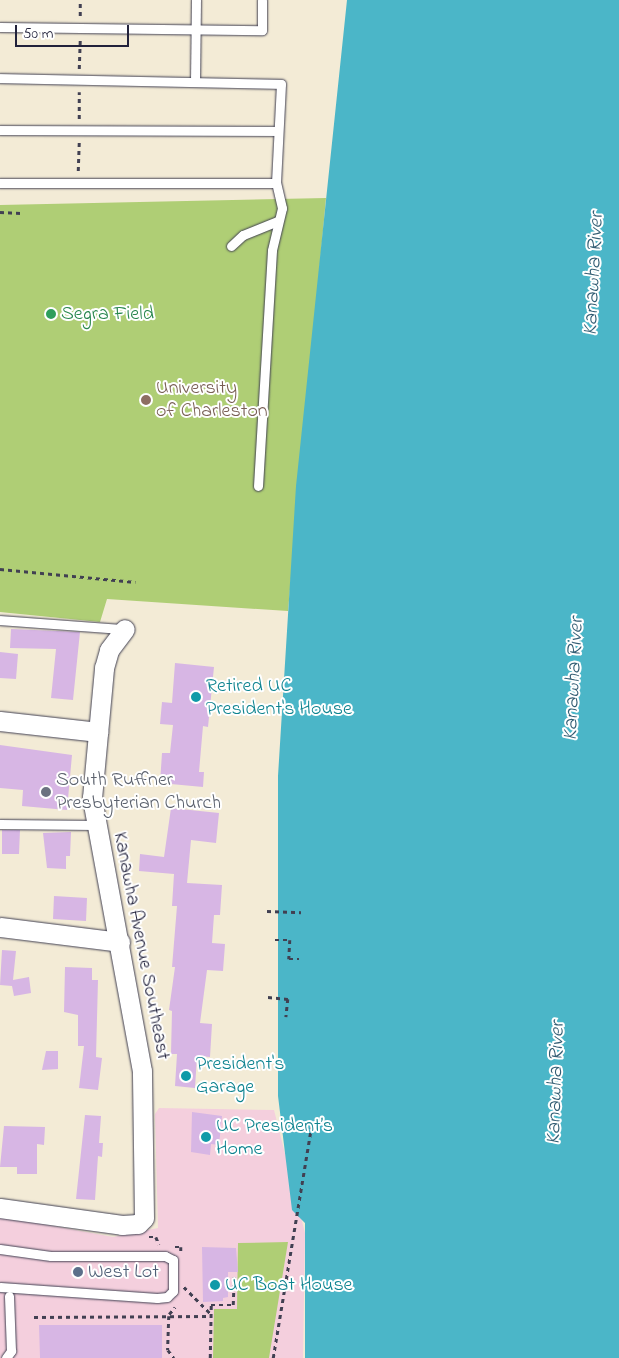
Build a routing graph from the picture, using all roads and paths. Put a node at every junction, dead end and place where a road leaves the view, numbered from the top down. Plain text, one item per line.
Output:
1 (196, 0) edge
2 (262, 0) edge
3 (0, 27) edge
4 (196, 29) junction
5 (0, 78) edge
6 (195, 82) junction
7 (0, 130) edge
8 (278, 132) junction
9 (276, 182) junction
10 (0, 183) edge
11 (0, 212) edge
12 (21, 213) dead end
13 (278, 221) junction
14 (231, 246) dead end
15 (258, 486) dead end
16 (0, 569) edge
17 (135, 582) dead end
18 (0, 620) edge
19 (125, 629) joint
20 (0, 721) edge
21 (98, 732) junction
22 (0, 824) edge
23 (95, 825) junction
24 (267, 911) dead end
25 (301, 912) dead end
26 (0, 927) edge
27 (275, 940) dead end
28 (120, 942) junction
29 (299, 959) dead end
30 (268, 998) dead end
31 (286, 1017) dead end
32 (312, 1122) dead end
33 (0, 1208) edge
34 (0, 1250) edge
35 (234, 1274) dead end
36 (180, 1283) dead end
37 (0, 1287) edge
38 (10, 1296) dead end
39 (169, 1305) dead end
40 (211, 1315) junction
41 (34, 1317) dead end
42 (169, 1317) junction
43 (6, 1358) edge
44 (174, 1358) edge
45 (210, 1358) edge
46 (273, 1358) edge

1 - 4 lane
2 - 4 lane
3 - 4 lane
4 - 6 lane
5 - 6 lane
6 - 8 lane
7 - 8 lane
8 - 9 lane
9 - 10 lane
9 - 13 lane
11 - 12 path
13 - 14 lane
13 - 15 lane
16 - 17 path
18 - 19 lane
19 - 21 street, Kanawha Avenue Southeast
20 - 21 street
21 - 23 street, Kanawha Avenue Southeast
22 - 23 lane
23 - 28 street, Kanawha Avenue Southeast
24 - 25 path
26 - 28 street
27 - 29 path
28 - 33 street, Kanawha Avenue Southeast
30 - 31 path
32 - 46 path
34 - 37 lane
35 - 40 path
36 - 40 path
38 - 43 lane
39 - 42 path
40 - 42 path
40 - 45 path
41 - 42 path
42 - 44 path

